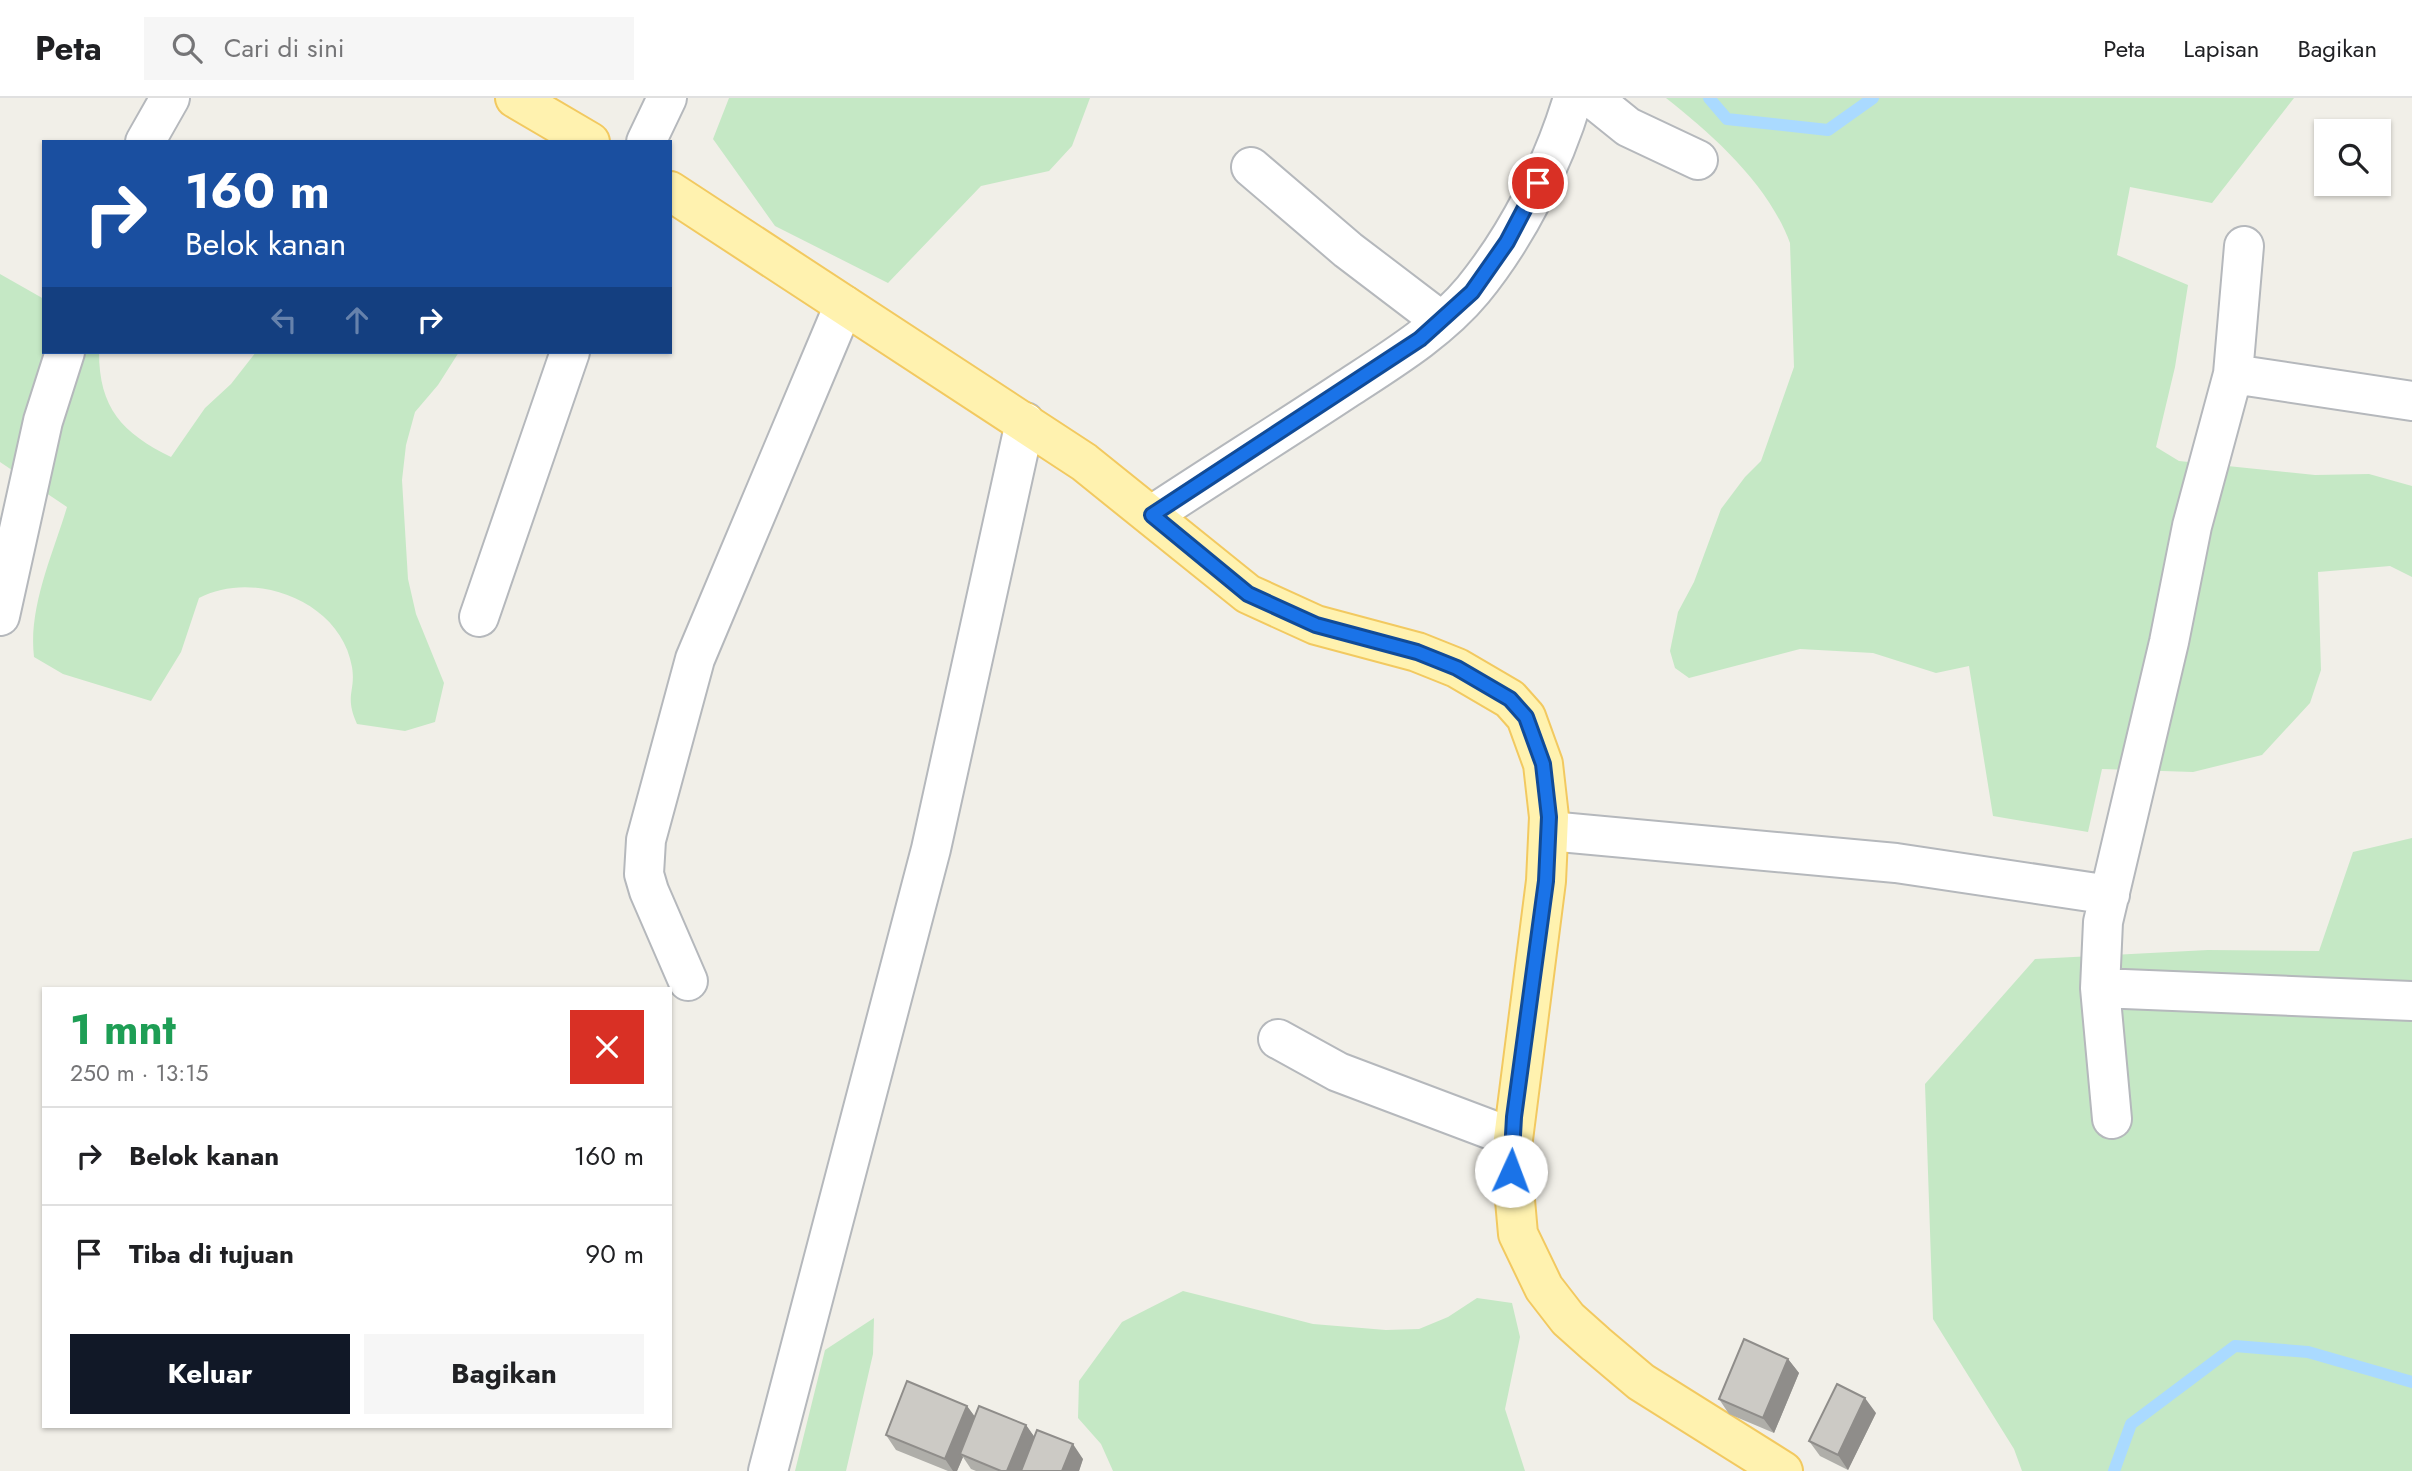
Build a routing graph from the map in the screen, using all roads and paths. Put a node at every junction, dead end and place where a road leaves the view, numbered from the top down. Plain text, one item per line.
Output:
1 (170, 98) edge
2 (515, 98) edge
3 (667, 98) edge
4 (1573, 98) edge
5 (1592, 98) edge
6 (146, 140) edge
7 (587, 140) edge
8 (647, 140) edge
9 (1698, 160) dead end
10 (1251, 167) dead end
11 (672, 192) edge
12 (2244, 246) dead end
13 (844, 306) junction
14 (1440, 320) junction
15 (64, 354) edge
16 (569, 354) edge
17 (2233, 374) junction
18 (2412, 401) edge
19 (1025, 422) junction
20 (1152, 515) junction
21 (0, 617) edge
22 (479, 617) dead end
23 (1549, 831) junction
24 (2110, 895) junction
25 (688, 981) dead end
26 (2100, 988) junction
27 (2412, 1001) edge
28 (1278, 1039) dead end
29 (2112, 1119) dead end
30 (1513, 1138) junction
31 (768, 1471) edge
32 (1783, 1471) edge

1 - 6 street
2 - 7 main road
3 - 8 street
4 - 14 street
5 - 9 street
10 - 14 street
11 - 13 main road
12 - 17 street
13 - 19 main road
13 - 25 street
14 - 20 street
15 - 21 street
16 - 22 street
17 - 18 street
17 - 24 street
19 - 20 main road
19 - 31 street
20 - 23 main road
23 - 24 street
23 - 30 main road
24 - 26 street
26 - 27 street
26 - 29 street
28 - 30 street
30 - 32 main road

